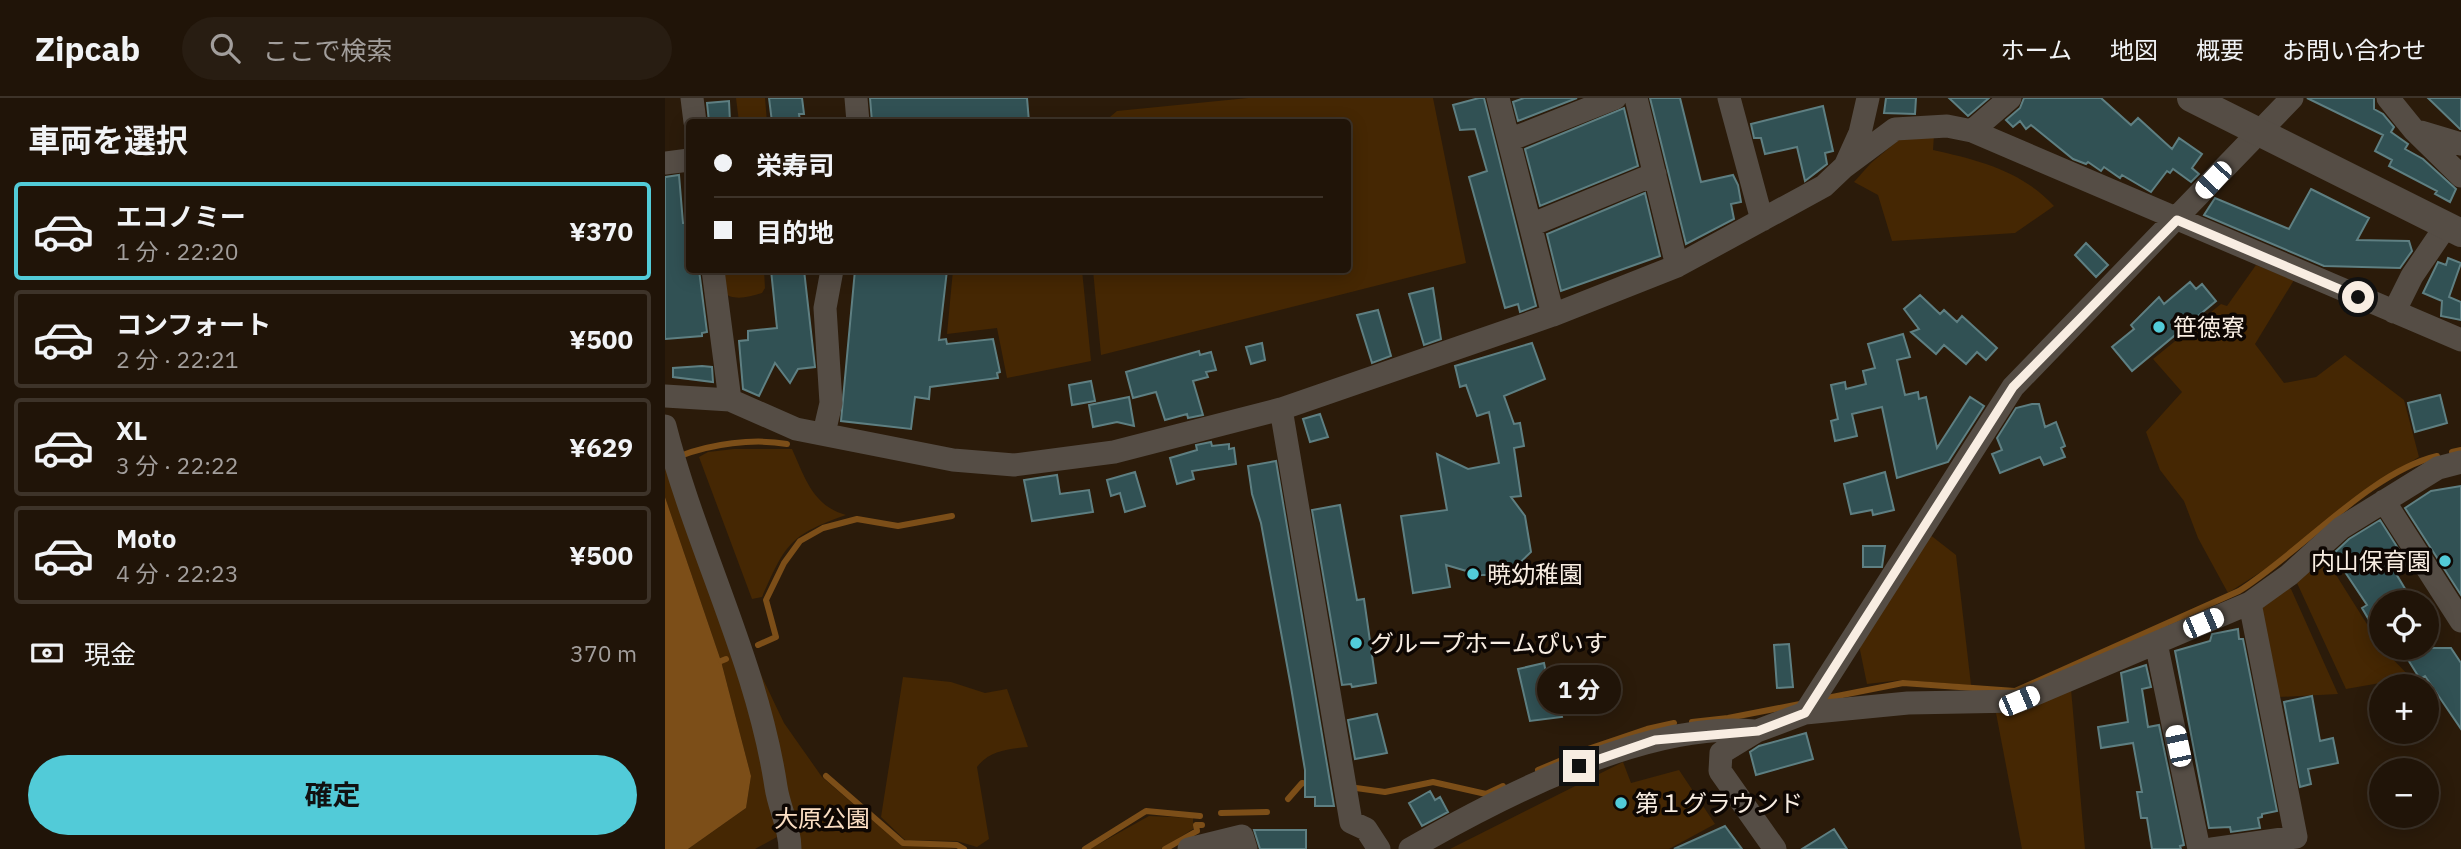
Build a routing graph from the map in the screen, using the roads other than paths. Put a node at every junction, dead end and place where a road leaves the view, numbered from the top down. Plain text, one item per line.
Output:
1 (692, 98) edge
2 (856, 98) edge
3 (1498, 98) edge
4 (1615, 98) edge
5 (1636, 98) edge
6 (1729, 98) edge
7 (1868, 98) edge
8 (2010, 98) edge
9 (2191, 98) edge
10 (2291, 98) edge
11 (2388, 98) edge
12 (695, 119) edge
13 (858, 119) edge
14 (2414, 130) junction
15 (1972, 131) junction
16 (2257, 132) junction
17 (1509, 140) junction
18 (2461, 144) edge
19 (686, 160) edge
20 (665, 163) edge
21 (1844, 167) junction
22 (1655, 174) junction
23 (2461, 176) edge
24 (1762, 220) junction
25 (2177, 220) junction
26 (1531, 225) junction
27 (2453, 229) edge
28 (1677, 266) junction
29 (713, 273) edge
30 (831, 273) edge
31 (2394, 312) junction
32 (1553, 315) junction
33 (2461, 340) edge
34 (665, 396) edge
35 (730, 400) junction
36 (1281, 409) junction
37 (665, 426) edge
38 (824, 433) junction
39 (2461, 462) edge
40 (2384, 501) junction
41 (2250, 603) junction
42 (2461, 621) edge
43 (2156, 643) junction
44 (1805, 713) junction
45 (1758, 731) junction
46 (790, 849) edge
47 (1189, 849) edge
48 (1246, 849) edge
49 (1379, 849) edge
50 (1410, 849) edge
51 (1775, 849) edge
52 (2199, 849) edge
53 (2212, 849) edge

1 - 12 street
2 - 13 street
3 - 17 street
4 - 17 street
5 - 22 street
6 - 24 street
7 - 21 street
8 - 15 street
9 - 16 street
10 - 16 street
11 - 14 street
14 - 18 street
14 - 23 street
15 - 21 street
15 - 25 street
16 - 25 street
16 - 27 street
17 - 26 street
19 - 20 street
21 - 24 street
22 - 26 street
22 - 28 street
24 - 28 street
25 - 31 street
25 - 44 street
26 - 32 street
27 - 31 street
28 - 32 street
29 - 35 street
30 - 38 street
31 - 33 street
32 - 36 street
34 - 35 street
35 - 38 street
36 - 38 street
36 - 49 street
37 - 46 street
39 - 40 street
40 - 41 street
40 - 42 street
41 - 43 street
41 - 53 street
43 - 44 street
43 - 52 street
44 - 45 street
45 - 50 street
45 - 51 street
47 - 48 street

